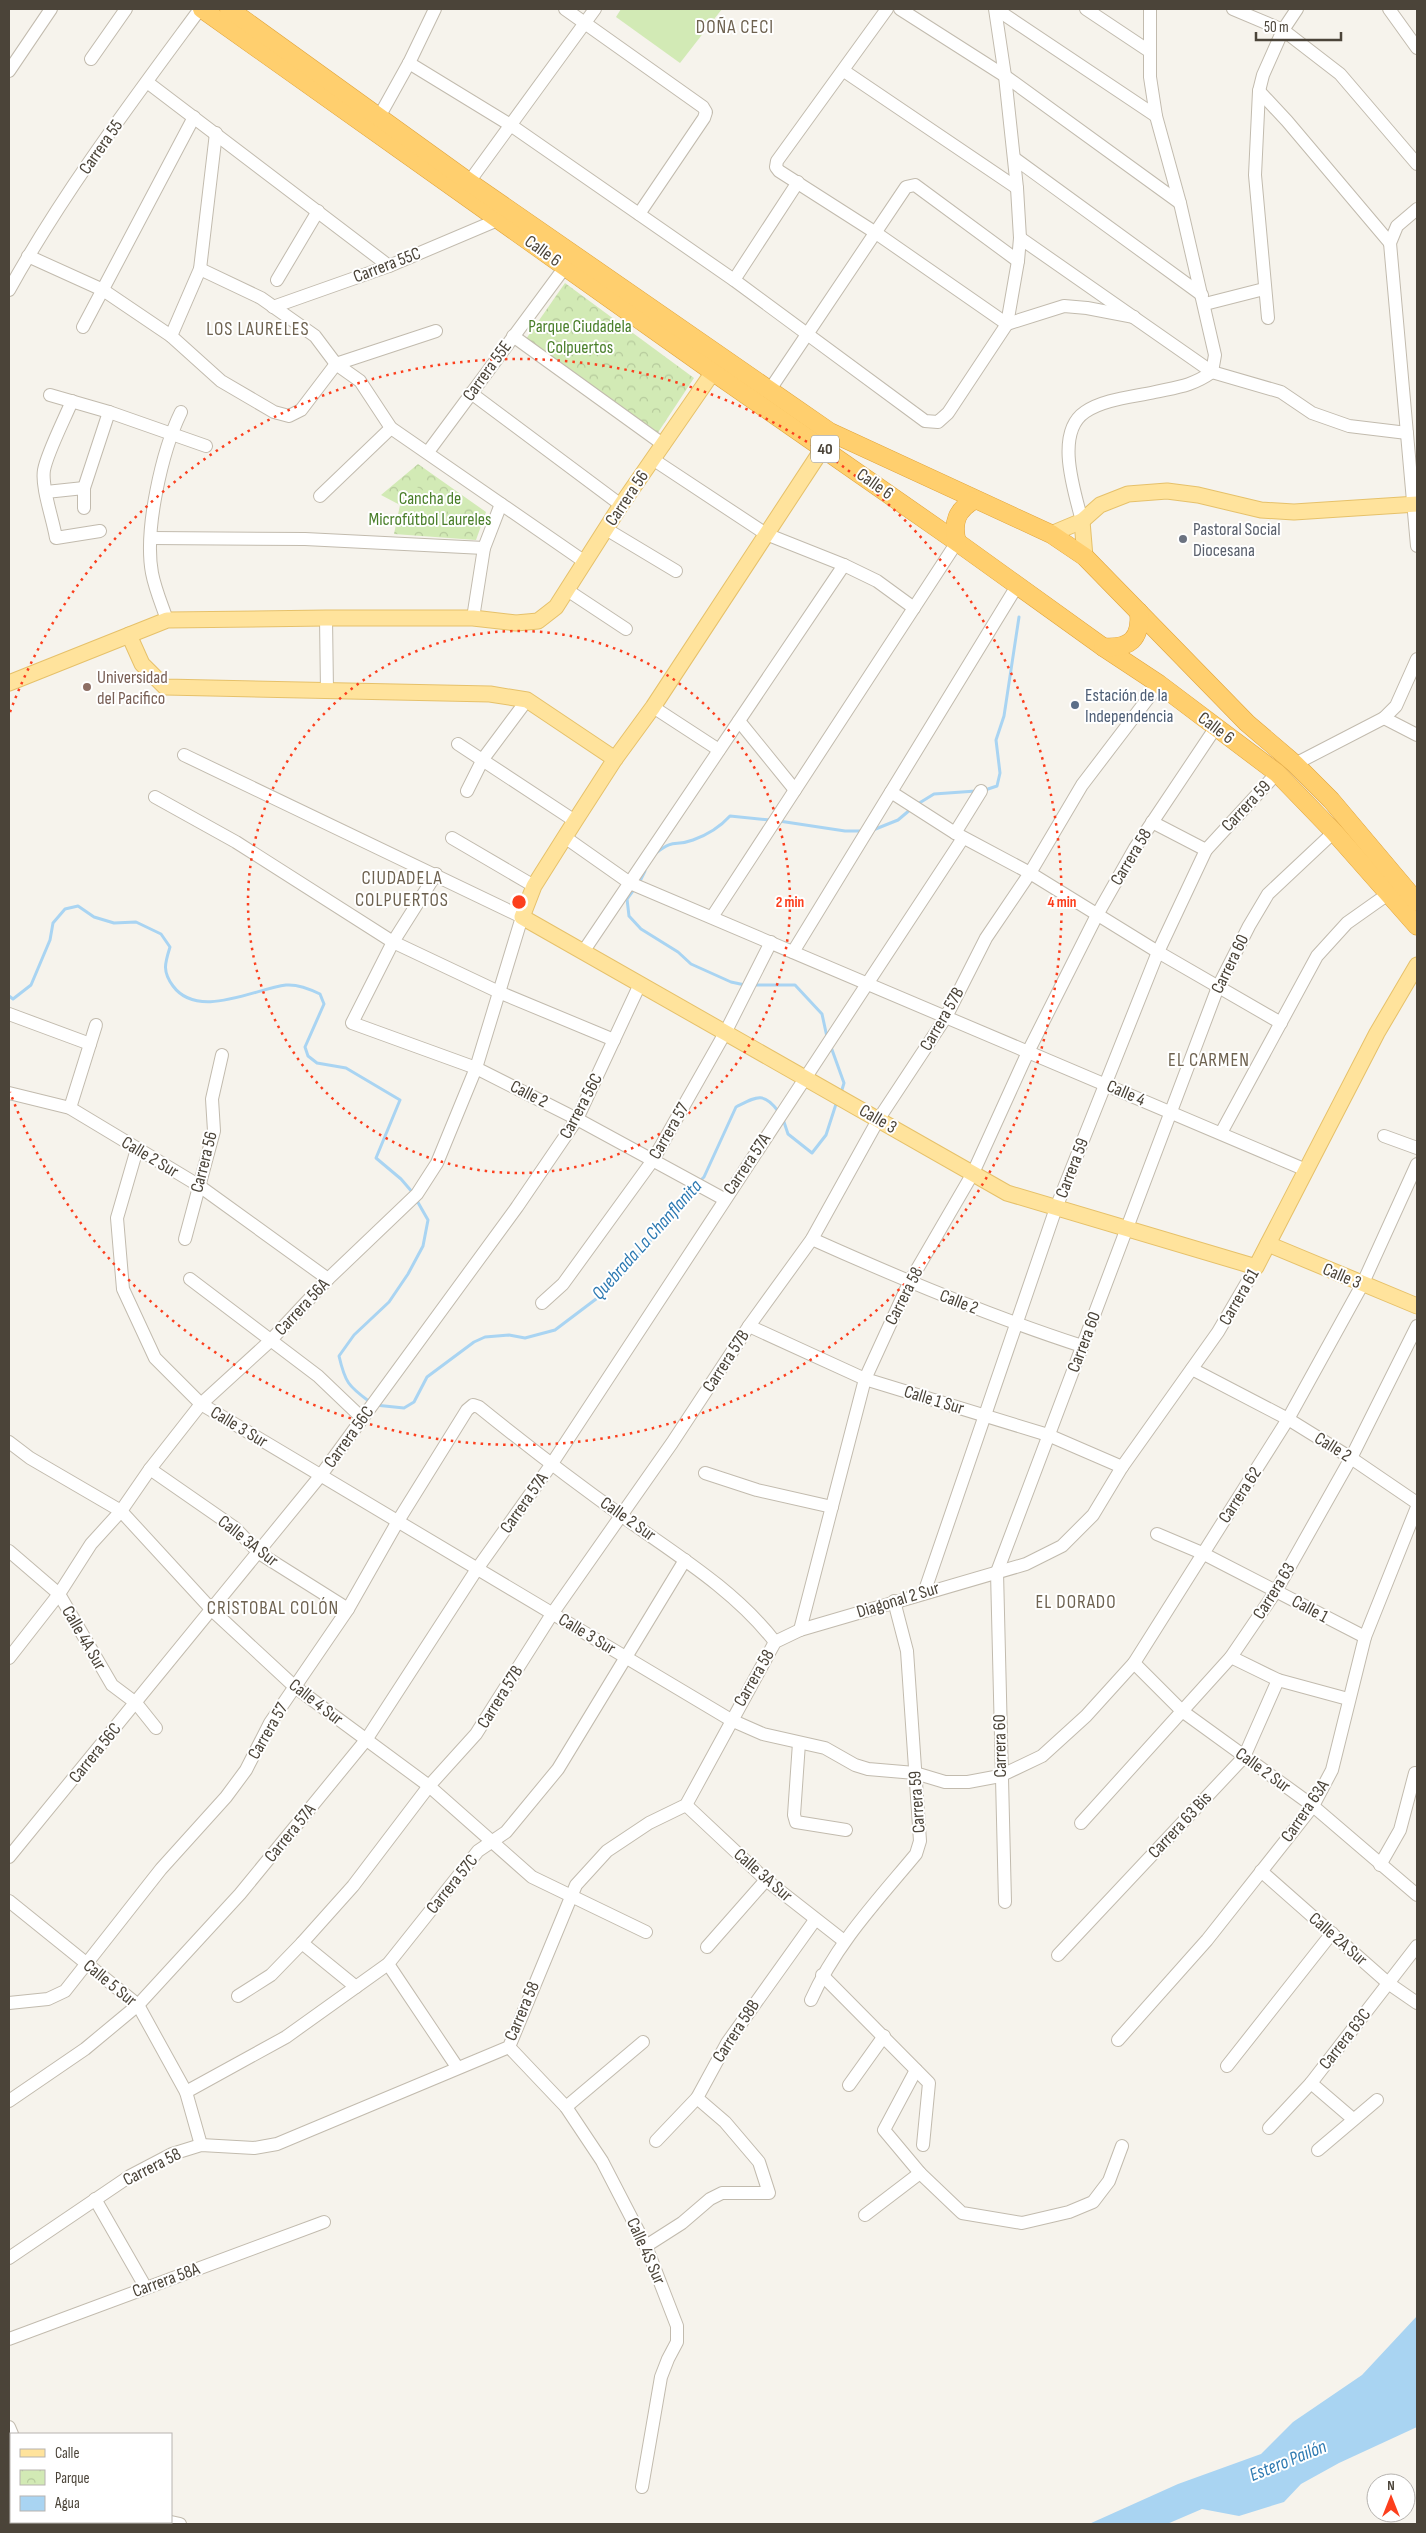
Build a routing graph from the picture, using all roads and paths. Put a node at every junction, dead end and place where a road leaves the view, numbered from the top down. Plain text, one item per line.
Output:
1 (51, 9) edge
2 (126, 9) edge
3 (201, 9) edge
4 (228, 9) edge
5 (435, 9) edge
6 (565, 9) edge
7 (596, 9) edge
8 (887, 9) edge
9 (900, 9) edge
10 (996, 9) edge
11 (1086, 9) edge
12 (1150, 9) edge
13 (1233, 9) edge
14 (1297, 9) edge
15 (1389, 9) edge
16 (586, 23) junction
17 (1283, 30) junction
18 (1417, 48) edge
19 (1149, 51) junction
20 (91, 59) dead end
21 (410, 63) junction
22 (9, 71) edge
23 (844, 71) junction
24 (1005, 76) junction
25 (147, 82) junction
26 (1259, 91) junction
27 (1156, 116) junction
28 (194, 117) junction
29 (379, 117) junction
30 (512, 126) junction
31 (216, 133) junction
32 (1014, 158) junction
33 (1417, 164) edge
34 (469, 182) junction
35 (798, 182) junction
36 (1017, 188) junction
37 (1180, 203) junction
38 (1417, 209) edge
39 (318, 211) junction
40 (639, 214) junction
41 (500, 219) junction
42 (876, 233) junction
43 (1020, 238) junction
44 (1390, 243) junction
45 (28, 256) junction
46 (1018, 261) junction
47 (390, 266) junction
48 (565, 266) junction
49 (200, 269) junction
50 (277, 280) dead end
51 (734, 280) junction
52 (1264, 289) junction
53 (9, 290) edge
54 (103, 290) junction
55 (1204, 299) junction
56 (273, 307) junction
57 (1134, 317) junction
58 (1268, 318) dead end
59 (1007, 324) junction
60 (83, 327) dead end
61 (436, 331) dead end
62 (807, 334) junction
63 (171, 336) junction
64 (513, 336) junction
65 (336, 364) junction
66 (713, 372) junction
67 (1212, 372) junction
68 (769, 391) junction
69 (471, 393) junction
70 (50, 395) dead end
71 (72, 401) junction
72 (110, 412) junction
73 (181, 412) dead end
74 (391, 428) junction
75 (1407, 432) junction
76 (170, 433) junction
77 (664, 445) junction
78 (206, 446) dead end
79 (823, 448) junction
80 (428, 452) junction
81 (654, 460) junction
82 (84, 488) junction
83 (46, 492) junction
84 (320, 496) dead end
85 (974, 500) junction
86 (501, 504) junction
87 (1416, 504) edge
88 (621, 505) junction
89 (84, 508) dead end
90 (1082, 521) junction
91 (606, 529) junction
92 (100, 531) dead end
93 (766, 534) junction
94 (1051, 534) junction
95 (151, 538) junction
96 (957, 542) junction
97 (1417, 546) edge
98 (484, 548) junction
99 (1085, 558) junction
100 (585, 562) junction
101 (844, 565) junction
102 (676, 571) dead end
103 (1017, 586) junction
104 (567, 590) junction
105 (914, 608) junction
106 (1139, 612) junction
107 (326, 618) junction
108 (473, 618) junction
109 (167, 620) junction
110 (626, 630) dead end
111 (129, 635) junction
112 (1103, 647) junction
113 (1417, 659) edge
114 (9, 683) edge
115 (1159, 684) junction
116 (327, 691) junction
117 (527, 700) junction
118 (653, 707) junction
119 (1384, 718) junction
120 (739, 721) junction
121 (1216, 727) junction
122 (1417, 735) edge
123 (458, 744) dead end
124 (719, 750) junction
125 (184, 755) dead end
126 (615, 758) junction
127 (484, 760) junction
128 (1295, 764) junction
129 (1276, 773) junction
130 (795, 790) junction
131 (467, 791) dead end
132 (982, 791) dead end
133 (891, 792) junction
134 (155, 797) dead end
135 (575, 821) junction
136 (1152, 822) junction
137 (1334, 832) junction
138 (959, 835) junction
139 (452, 838) dead end
140 (566, 838) junction
141 (1206, 850) junction
142 (1030, 873) junction
143 (436, 874) junction
144 (630, 883) junction
145 (534, 886) junction
146 (1388, 894) junction
147 (1417, 902) edge
148 (1097, 915) junction
149 (712, 917) junction
150 (522, 918) junction
151 (1417, 926) edge
152 (393, 942) junction
153 (771, 942) junction
154 (583, 952) junction
155 (793, 952) junction
156 (1158, 952) junction
157 (1417, 964) edge
158 (640, 984) junction
159 (868, 984) junction
160 (1218, 987) junction
161 (501, 993) junction
162 (9, 1014) edge
163 (946, 1017) junction
164 (1281, 1022) junction
165 (96, 1025) dead end
166 (725, 1033) junction
167 (614, 1040) junction
168 (90, 1044) junction
169 (1028, 1052) junction
170 (222, 1055) dead end
171 (476, 1068) junction
172 (805, 1078) junction
173 (1104, 1084) junction
174 (9, 1093) edge
175 (70, 1108) junction
176 (1170, 1112) junction
177 (577, 1119) junction
178 (878, 1120) junction
179 (1221, 1133) junction
180 (1384, 1136) dead end
181 (1417, 1148) edge
182 (137, 1149) junction
183 (654, 1160) junction
184 (1417, 1164) edge
185 (1306, 1170) junction
186 (973, 1173) junction
187 (198, 1185) junction
188 (724, 1199) junction
189 (1056, 1208) junction
190 (1127, 1229) junction
191 (185, 1239) dead end
192 (812, 1239) junction
193 (1268, 1244) junction
194 (1256, 1268) junction
195 (190, 1279) dead end
196 (328, 1279) junction
197 (909, 1283) junction
198 (1362, 1285) junction
199 (542, 1303) dead end
200 (1417, 1306) edge
201 (1015, 1324) junction
202 (749, 1326) junction
203 (1417, 1326) edge
204 (270, 1341) junction
205 (1082, 1346) junction
206 (1192, 1369) junction
207 (865, 1379) junction
208 (201, 1404) junction
209 (473, 1405) joint
210 (983, 1415) junction
211 (362, 1418) junction
212 (1288, 1419) junction
213 (1048, 1435) junction
214 (9, 1442) edge
215 (1351, 1458) junction
216 (551, 1465) junction
217 (1122, 1467) junction
218 (150, 1469) junction
219 (705, 1473) dead end
220 (320, 1475) junction
221 (1417, 1505) edge
222 (832, 1507) junction
223 (121, 1511) junction
224 (621, 1515) junction
225 (398, 1522) junction
226 (1156, 1534) dead end
227 (9, 1551) edge
228 (259, 1553) junction
229 (1202, 1553) junction
230 (684, 1560) junction
231 (478, 1569) junction
232 (997, 1572) junction
233 (1276, 1591) junction
234 (924, 1593) junction
235 (59, 1594) junction
236 (894, 1601) junction
237 (348, 1609) junction
238 (212, 1610) junction
239 (552, 1614) junction
240 (800, 1630) junction
241 (1365, 1637) junction
242 (775, 1642) junction
243 (626, 1657) junction
244 (1231, 1657) junction
245 (9, 1658) edge
246 (1134, 1663) junction
247 (1278, 1680) junction
248 (295, 1687) junction
249 (1348, 1699) junction
250 (136, 1702) junction
251 (1182, 1711) junction
252 (730, 1720) junction
253 (156, 1728) dead end
254 (366, 1740) junction
255 (798, 1743) junction
256 (1244, 1757) junction
257 (915, 1773) junction
258 (1415, 1773) dead end
259 (1000, 1776) junction
260 (429, 1786) junction
261 (686, 1805) junction
262 (1313, 1806) junction
263 (1081, 1823) dead end
264 (846, 1830) dead end
265 (491, 1842) junction
266 (9, 1857) edge
267 (1380, 1865) junction
268 (1261, 1871) junction
269 (766, 1880) junction
270 (1417, 1895) edge
271 (570, 1897) junction
272 (9, 1902) edge
273 (1005, 1902) dead end
274 (815, 1920) junction
275 (646, 1932) dead end
276 (1332, 1933) junction
277 (844, 1941) junction
278 (302, 1943) junction
279 (1417, 1946) edge
280 (707, 1947) dead end
281 (1058, 1955) dead end
282 (86, 1964) junction
283 (388, 1964) junction
284 (822, 1976) junction
285 (1388, 1983) junction
286 (356, 1987) junction
287 (238, 1996) dead end
288 (811, 2000) dead end
289 (9, 2003) edge
290 (1417, 2003) edge
291 (138, 2005) junction
292 (884, 2036) junction
293 (1118, 2040) dead end
294 (643, 2042) dead end
295 (510, 2047) junction
296 (1227, 2066) dead end
297 (456, 2067) junction
298 (916, 2070) junction
299 (1311, 2083) junction
300 (849, 2085) dead end
301 (186, 2092) junction
302 (697, 2098) junction
303 (1377, 2100) dead end
304 (9, 2102) edge
305 (566, 2107) junction
306 (1353, 2119) junction
307 (1269, 2128) dead end
308 (656, 2141) dead end
309 (201, 2145) junction
310 (922, 2145) dead end
311 (1122, 2146) dead end
312 (1318, 2150) dead end
313 (920, 2173) junction
314 (95, 2199) junction
315 (865, 2215) dead end
316 (324, 2222) dead end
317 (646, 2246) junction
318 (9, 2258) edge
319 (146, 2288) junction
320 (9, 2339) edge
321 (642, 2487) dead end

1 - 22 street
2 - 20 street
3 - 25 street, Carrera 55
3 - 41 highway, Calle 6 / 40
4 - 29 highway, Calle 6 / 40
5 - 21 street
6 - 16 street
7 - 16 street
8 - 23 street
9 - 24 street
10 - 24 street
10 - 27 street
11 - 19 street
12 - 19 street
13 - 17 street
14 - 17 street
15 - 18 street
16 - 30 street
16 - 40 street
17 - 26 street
17 - 33 street
19 - 27 street
21 - 29 street
21 - 30 street
23 - 35 street
23 - 36 street
24 - 32 street
24 - 37 street
25 - 28 street
25 - 45 street, Carrera 55
26 - 44 street
26 - 52 street
27 - 37 street
28 - 31 street
28 - 54 street
29 - 34 highway, Calle 6 / 40
30 - 34 street
30 - 40 street
31 - 39 street
31 - 49 street
32 - 36 street
32 - 55 street
34 - 68 highway, Calle 6 / 40
35 - 42 street
35 - 51 street
36 - 43 street
37 - 55 street
38 - 44 street
39 - 47 street
39 - 50 street
40 - 51 street
41 - 47 street, Carrera 55C
41 - 48 highway, Calle 6 / 40
42 - 46 street
42 - 59 street
42 - 62 street
43 - 46 street
43 - 57 street
44 - 75 street
45 - 53 street, Carrera 55
45 - 54 street
46 - 59 street
47 - 56 street, Carrera 55C
48 - 64 street, Carrera 55E
48 - 66 highway, Calle 6 / 40
49 - 56 street
49 - 63 street
51 - 62 street
52 - 55 street
52 - 58 street
54 - 60 street
54 - 63 street
55 - 67 street
56 - 65 street
57 - 59 street
57 - 67 street
59 - 62 street
61 - 65 street
62 - 68 street
63 - 65 street
64 - 69 street, Carrera 55E
64 - 77 street
65 - 74 street
66 - 77 main road, Carrera 56
66 - 79 highway, Calle 6 / 40
67 - 75 street
67 - 90 street
68 - 85 highway, Calle 6 / 40
69 - 80 street, Carrera 55E
69 - 88 street
70 - 71 street
71 - 72 street
71 - 83 street
72 - 76 street
72 - 82 street
73 - 76 street
74 - 80 street
74 - 84 street
75 - 87 street
76 - 78 street
76 - 95 street
77 - 81 main road, Carrera 56
79 - 93 main road
79 - 96 highway, Calle 6 / 40
80 - 86 street
81 - 88 main road, Carrera 56
81 - 93 street
82 - 83 street
82 - 89 street
83 - 92 street
85 - 94 highway, Calle 6 / 40
85 - 96 highway
86 - 98 street
86 - 100 street
87 - 90 main road
87 - 97 street
88 - 91 main road, Carrera 56
90 - 94 main road
90 - 99 main road
91 - 100 main road, Carrera 56
91 - 102 street
93 - 101 street
93 - 118 main road
94 - 99 highway, Calle 6 / 40
95 - 98 street
95 - 109 street
96 - 103 highway, Calle 6 / 40
96 - 105 street
98 - 108 street
99 - 106 highway, Calle 6 / 40
100 - 104 main road, Carrera 56
101 - 105 street
101 - 120 street
103 - 112 highway, Calle 6 / 40
103 - 133 street
104 - 108 main road, Carrera 56
104 - 110 street
105 - 130 street
106 - 112 highway
106 - 128 highway, Calle 6 / 40
107 - 108 main road
107 - 109 main road
107 - 116 street
109 - 111 main road
111 - 114 main road
111 - 116 main road
112 - 115 highway, Calle 6 / 40
113 - 119 street
115 - 121 highway, Calle 6 / 40
115 - 142 street, Carrera 57B
116 - 117 main road
117 - 126 main road
117 - 127 street
118 - 124 street
118 - 126 main road
119 - 122 street
119 - 128 street
120 - 124 street
120 - 130 street
121 - 129 highway, Calle 6 / 40
121 - 136 street, Carrera 58
123 - 127 street
124 - 144 street
125 - 143 street
126 - 135 main road
127 - 131 street
127 - 135 street
128 - 147 highway, Calle 6 / 40
129 - 137 highway, Calle 6 / 40
129 - 141 street, Carrera 59
130 - 149 street
132 - 138 street, Carrera 57A
133 - 138 street
133 - 155 street
134 - 152 street
135 - 140 main road
136 - 141 street
136 - 148 street, Carrera 58
137 - 146 highway, Calle 6 / 40
137 - 160 street, Carrera 60
138 - 142 street
138 - 159 street, Carrera 57A
139 - 145 street
140 - 144 street, Calle 4
140 - 145 main road
141 - 156 street, Carrera 59
142 - 148 street
142 - 163 street, Carrera 57B
143 - 150 street
143 - 152 street
144 - 149 street, Calle 4
144 - 154 street
145 - 150 main road
146 - 151 highway, Calle 6 / 40
146 - 164 street
148 - 156 street
148 - 169 street, Carrera 58
149 - 153 street, Calle 4
150 - 154 main road, Calle 3
150 - 161 street, Carrera 56A
152 - 161 street
152 - 171 street, Calle 2
153 - 155 street, Calle 4
153 - 166 street, Carrera 57
154 - 158 main road, Calle 3
155 - 159 street, Calle 4
156 - 160 street
156 - 173 street, Carrera 59
157 - 185 main road, Carrera 61
158 - 166 main road, Calle 3
158 - 167 street, Carrera 56C
159 - 163 street, Calle 4
159 - 172 street, Carrera 57A
160 - 164 street
160 - 176 street, Carrera 60
161 - 167 street
161 - 171 street, Carrera 56A
162 - 168 street
163 - 169 street, Calle 4
163 - 178 street, Carrera 57B
164 - 179 street
165 - 168 street
166 - 172 main road, Calle 3
166 - 183 street, Carrera 57
167 - 177 street, Carrera 56C
168 - 175 street
169 - 173 street, Calle 4
169 - 186 street, Carrera 58
170 - 187 street, Carrera 56
171 - 177 street, Calle 2
171 - 196 street, Carrera 56A
172 - 178 main road, Calle 3
172 - 188 street, Carrera 57A
173 - 176 street, Calle 4
173 - 189 street, Carrera 59
174 - 175 street, Calle 2 Sur
175 - 182 street, Calle 2 Sur
176 - 179 street, Calle 4
176 - 190 street, Carrera 60
177 - 183 street, Calle 2
177 - 211 street, Carrera 56C
178 - 186 main road, Calle 3
178 - 192 street, Carrera 57B
179 - 185 street, Calle 4
180 - 181 street
182 - 187 street, Calle 2 Sur
182 - 208 street, Calle 3 Sur
183 - 188 street, Calle 2
183 - 199 street, Carrera 57
184 - 198 street, Carrera 62
185 - 193 main road, Carrera 61
186 - 189 main road, Calle 3
186 - 197 street, Carrera 58
187 - 191 street, Carrera 56
187 - 196 street, Calle 2 Sur
188 - 216 street, Carrera 57A
189 - 190 main road, Calle 3
189 - 201 street, Carrera 59
190 - 194 main road, Calle 3
190 - 205 street, Carrera 60
192 - 197 street, Calle 2
192 - 202 street, Carrera 57B
193 - 194 main road, Carrera 61
193 - 198 main road, Calle 3
194 - 206 street, Carrera 61
195 - 204 street
196 - 204 street, Carrera 56A
197 - 201 street, Calle 2
197 - 207 street, Carrera 58
198 - 200 main road, Calle 3
198 - 212 street, Carrera 62
201 - 205 street, Calle 2
201 - 210 street, Carrera 59
202 - 207 street, Calle 1 Sur
202 - 224 street, Carrera 57B
203 - 215 street, Carrera 63
204 - 208 street, Carrera 56A
204 - 211 street
205 - 213 street, Carrera 60
206 - 212 street, Calle 2
206 - 217 street, Carrera 61
207 - 210 street, Calle 1 Sur
207 - 222 street, Carrera 58
208 - 218 street, Carrera 56A
208 - 220 street, Calle 3 Sur
209 - 216 street, Calle 2 Sur
209 - 225 street, Carrera 57
210 - 213 street, Calle 1 Sur
210 - 234 street, Carrera 59
211 - 220 street, Carrera 56C
212 - 215 street, Calle 2
212 - 229 street, Carrera 62
213 - 217 street, Calle 1 Sur
213 - 232 street, Carrera 60
214 - 223 street, Calle 4 Sur
215 - 221 street, Calle 2
215 - 233 street, Carrera 63
216 - 224 street, Calle 2 Sur
216 - 231 street, Carrera 57A
217 - 232 street, Carrera 61
218 - 223 street, Carrera 56A
218 - 228 street, Calle 3A Sur
219 - 222 street
220 - 225 street, Calle 3 Sur
220 - 228 street, Carrera 56C
221 - 241 street, Carrera 63A
222 - 240 street, Carrera 58
223 - 235 street, Carrera 56A
223 - 238 street, Calle 4 Sur
224 - 230 street, Calle 2 Sur
224 - 239 street, Carrera 57B
225 - 231 street, Calle 3 Sur
225 - 237 street, Carrera 57
226 - 229 street
227 - 235 street, Calle 4A Sur
228 - 237 street, Calle 3A Sur
228 - 238 street, Carrera 56C
229 - 233 street, Calle 1
229 - 246 street, Carrera 62
230 - 242 street, Calle 2 Sur
230 - 243 street, Carrera 57C
231 - 239 street, Calle 3 Sur
231 - 254 street, Carrera 57A
232 - 234 street, Diagonal 2 Sur
232 - 259 street, Carrera 60
233 - 241 street, Calle 1
233 - 244 street, Carrera 63
234 - 236 street, Diagonal 2 Sur
235 - 245 street, Carrera 56A
235 - 250 street, Calle 4A Sur
236 - 240 street, Diagonal 2 Sur
236 - 257 street, Carrera 59
237 - 248 street, Carrera 57
238 - 248 street, Calle 4 Sur
238 - 250 street, Carrera 56C
239 - 243 street, Calle 3 Sur
239 - 260 street, Carrera 57B
240 - 242 street, Carrera 58
241 - 249 street, Carrera 63A
242 - 252 street, Carrera 58
243 - 252 street, Calle 3 Sur
243 - 265 street, Carrera 57C
244 - 247 street
244 - 251 street, Carrera 63
246 - 251 street, Calle 2 Sur
246 - 259 street, Carrera 62
247 - 249 street
247 - 256 street, Carrera 63 Bis
248 - 254 street, Calle 4 Sur
248 - 282 street, Carrera 57
249 - 262 street, Carrera 63A
250 - 253 street, Calle 4A Sur
250 - 266 street, Carrera 56C
251 - 256 street, Calle 2 Sur
251 - 263 street, Carrera 63
252 - 255 street, Calle 3 Sur
252 - 261 street, Carrera 58
254 - 260 street, Calle 4 Sur
254 - 291 street, Carrera 57A
255 - 257 street, Calle 3 Sur
255 - 264 street
256 - 262 street, Calle 2 Sur
256 - 281 street, Carrera 63 Bis
257 - 259 street, Calle 3 Sur
257 - 277 street, Carrera 59
258 - 267 street
259 - 273 street, Carrera 60
260 - 265 street, Calle 4 Sur
260 - 278 street, Carrera 57B
261 - 269 street, Calle 3A Sur
261 - 271 street, Carrera 58
262 - 267 street, Calle 2 Sur
262 - 268 street, Carrera 63A
265 - 271 street, Calle 4 Sur
265 - 283 street, Carrera 57C
267 - 270 street, Calle 2 Sur
268 - 276 street, Calle 2A Sur
268 - 293 street, Carrera 63A
269 - 274 street, Calle 3A Sur
269 - 280 street
271 - 275 street, Calle 4 Sur
271 - 295 street, Carrera 58
272 - 282 street, Calle 5 Sur
274 - 277 street, Calle 3A Sur
274 - 302 street, Carrera 58B
276 - 285 street, Calle 2A Sur
276 - 296 street
277 - 284 street, Carrera 59
278 - 286 street
278 - 287 street, Carrera 57B
279 - 285 street, Carrera 63C
282 - 289 street, Carrera 57
282 - 291 street, Calle 5 Sur
283 - 286 street, Carrera 57C
283 - 297 street
284 - 288 street, Carrera 59
284 - 292 street
285 - 290 street, Calle 2A Sur
285 - 299 street, Carrera 63C
286 - 301 street, Carrera 57C
291 - 301 street, Calle 5 Sur
291 - 304 street, Carrera 57A
292 - 298 street
292 - 300 street
294 - 305 street
295 - 297 street, Carrera 58
295 - 305 street, Calle 4S Sur
297 - 309 street, Carrera 58
298 - 310 street
298 - 313 street
299 - 306 street
299 - 307 street, Carrera 63C
301 - 309 street, Calle 5 Sur
302 - 308 street, Carrera 58B
302 - 317 street
303 - 306 street
305 - 317 street, Calle 4S Sur
306 - 312 street
309 - 314 street, Carrera 58
311 - 313 street
313 - 315 street
314 - 318 street, Carrera 58
314 - 319 street
316 - 319 street, Carrera 58A
317 - 321 street, Calle 4S Sur
319 - 320 street, Carrera 58A

